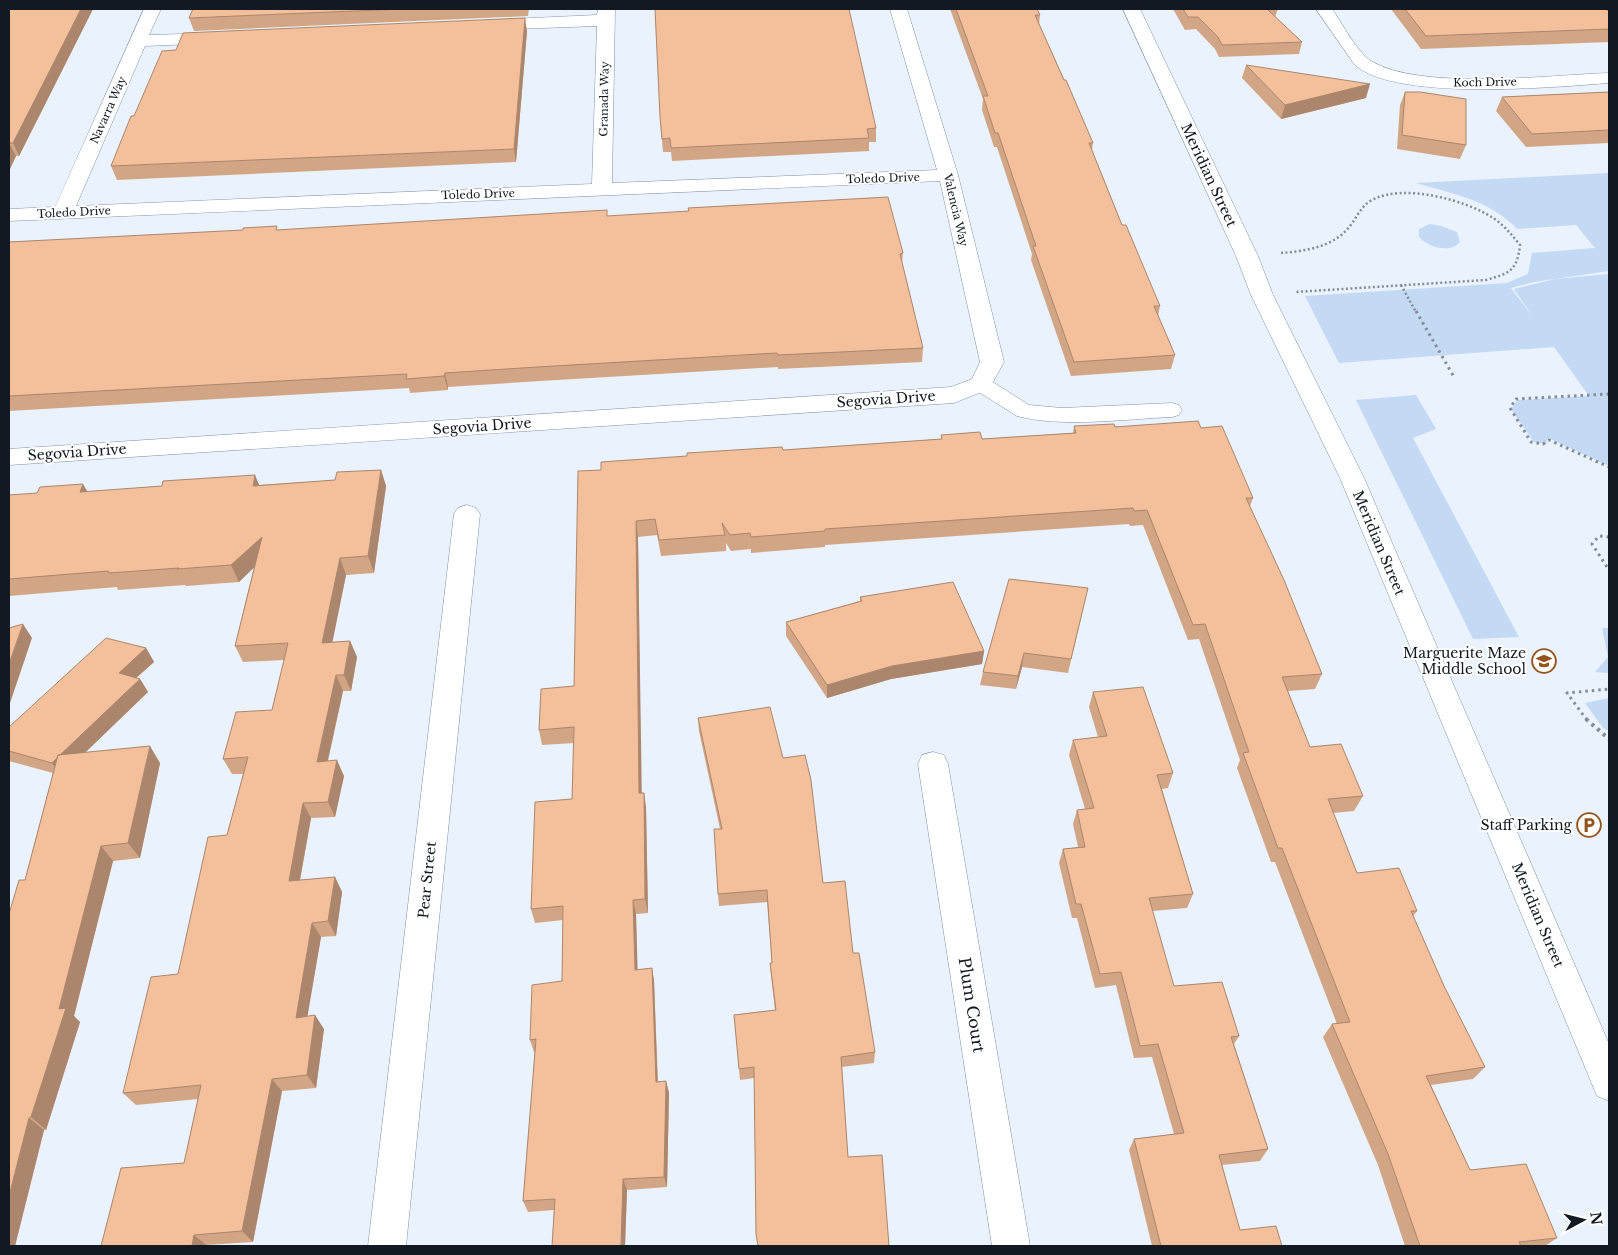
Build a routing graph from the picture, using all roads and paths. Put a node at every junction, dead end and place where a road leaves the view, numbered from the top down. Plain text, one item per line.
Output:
1 (152, 9) edge
2 (899, 9) edge
3 (1132, 9) edge
4 (1324, 9) edge
5 (605, 14) edge
6 (476, 26) edge
7 (237, 37) edge
8 (138, 41) junction
9 (1609, 78) edge
10 (948, 175) junction
11 (602, 189) junction
12 (63, 212) junction
13 (9, 216) edge
14 (1247, 256) junction
15 (1401, 286) junction
16 (1262, 295) junction
17 (1454, 377) dead end
18 (981, 384) junction
19 (1609, 394) edge
20 (1172, 410) dead end
21 (9, 457) edge
22 (1609, 467) edge
23 (467, 514) dead end
24 (1609, 537) edge
25 (1609, 570) edge
26 (1609, 689) edge
27 (1609, 740) edge
28 (933, 764) dead end
29 (1609, 1084) edge
30 (387, 1246) edge
31 (1011, 1246) edge

1 - 8 street, Navarra Way
2 - 10 street, Valencia Way
3 - 14 street, Meridian Street
4 - 9 street, Koch Drive
5 - 6 street
5 - 11 street, Granada Way
7 - 8 street
8 - 12 street, Navarra Way
10 - 11 street, Toledo Drive
10 - 18 street, Valencia Way
11 - 12 street, Toledo Drive
12 - 13 street, Toledo Drive
14 - 15 path
14 - 16 street, Meridian Street
15 - 16 path
15 - 17 path
16 - 29 street, Meridian Street
18 - 20 lane
18 - 21 street, Segovia Drive
19 - 22 path
23 - 30 street, Pear Street
24 - 25 path
26 - 27 path
28 - 31 street, Plum Court

